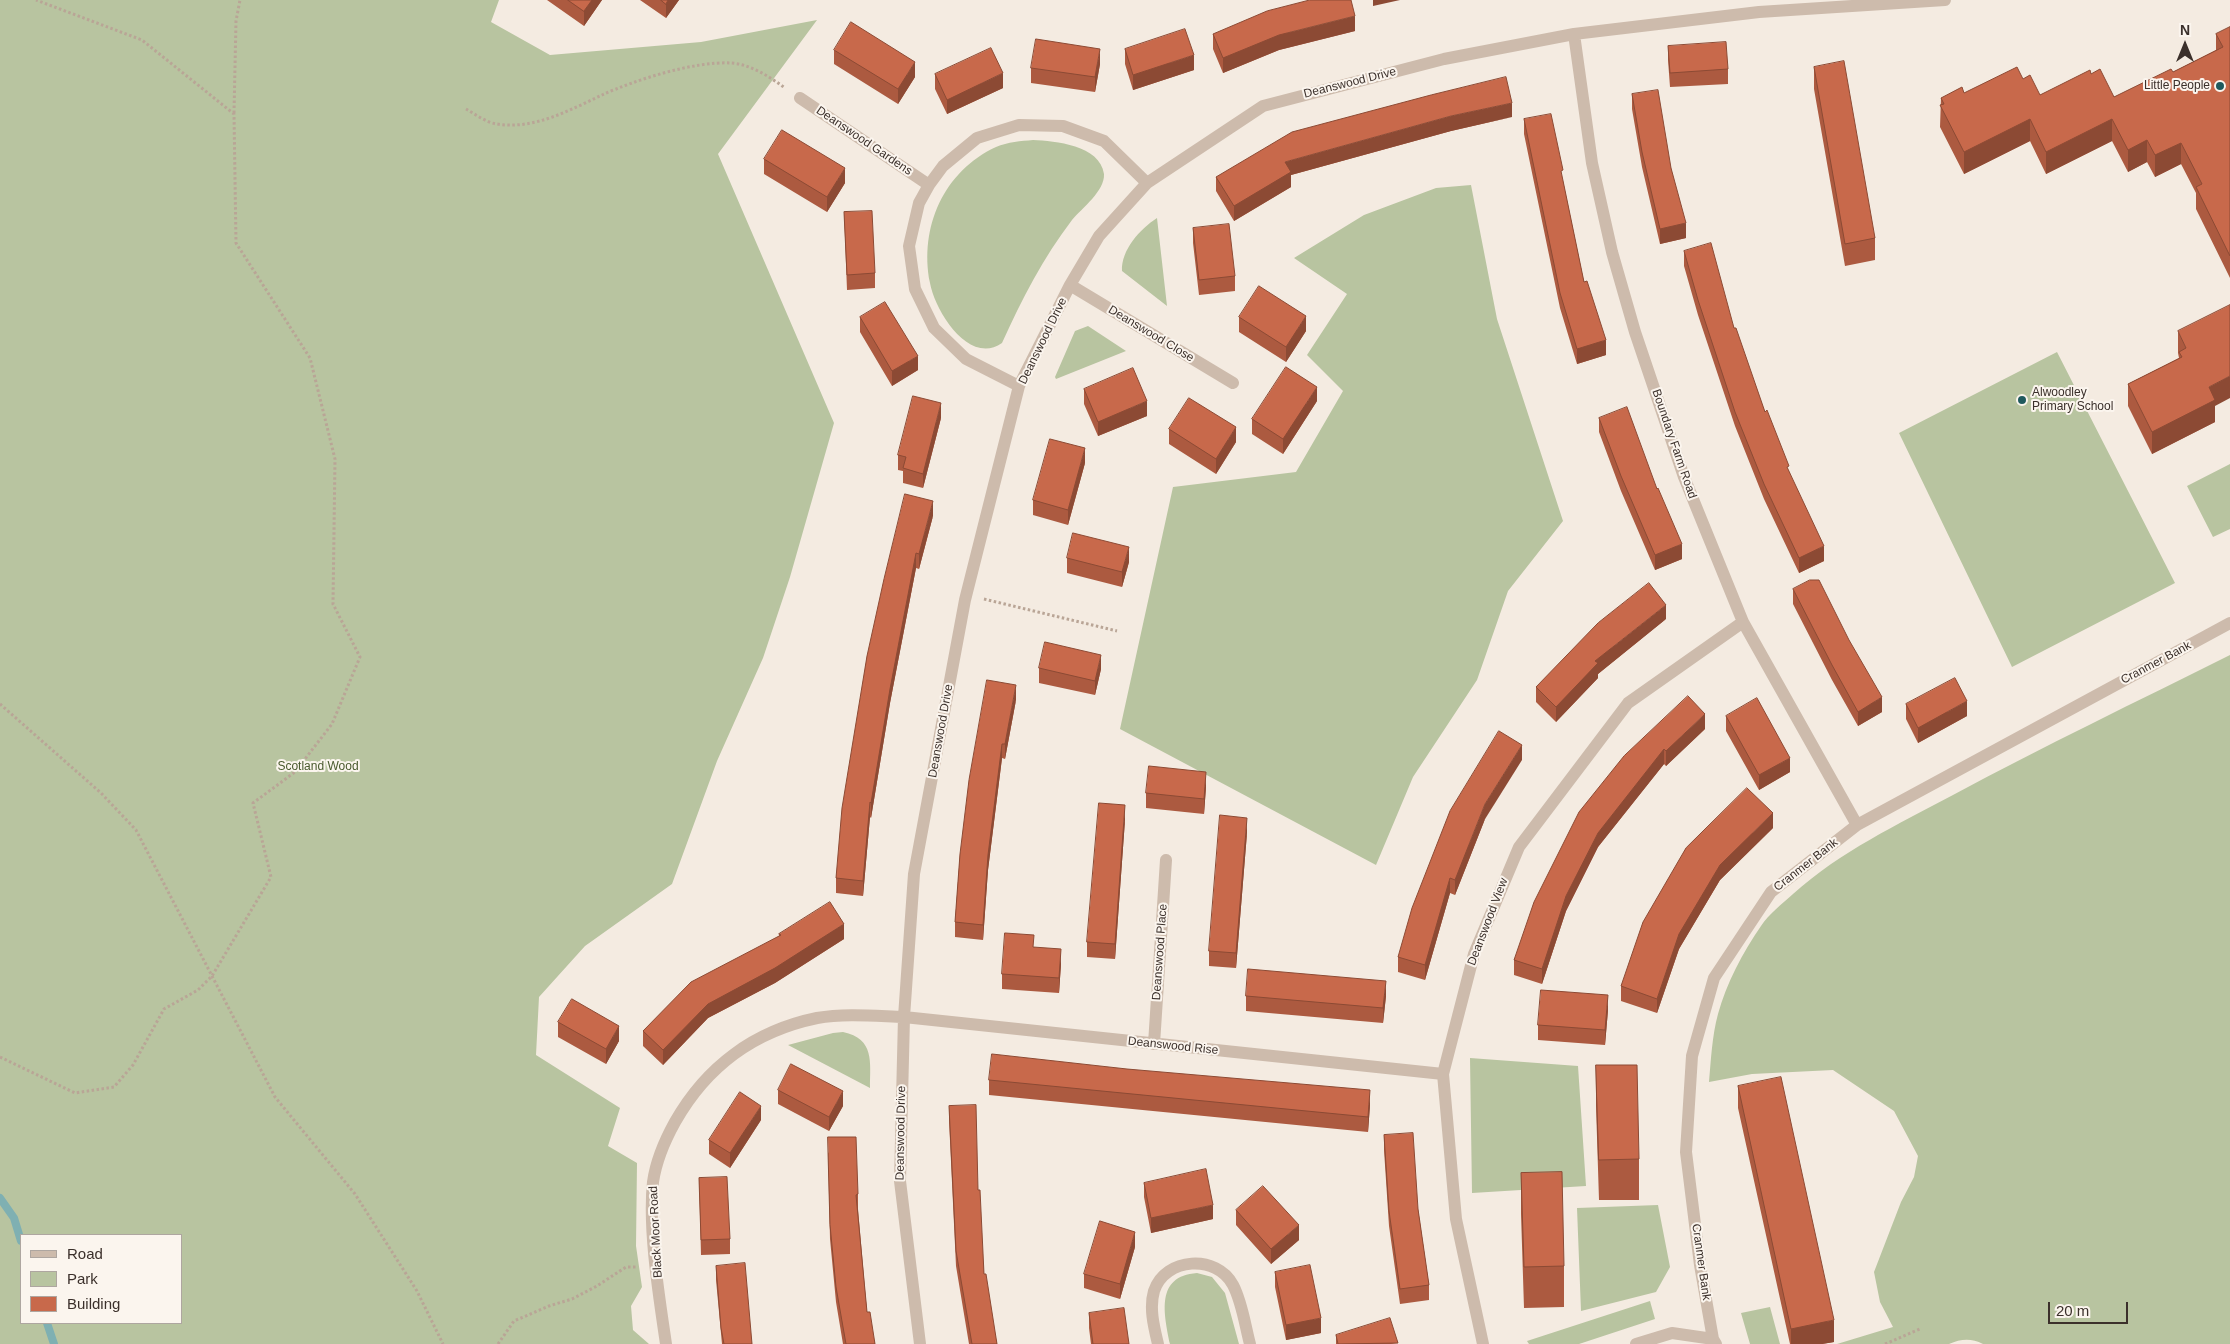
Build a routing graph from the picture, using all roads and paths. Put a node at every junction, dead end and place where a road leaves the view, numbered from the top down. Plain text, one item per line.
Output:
1 (36, 0) edge
2 (240, 0) edge
3 (1945, 0) edge
4 (1574, 34) junction
5 (800, 98) joint
6 (466, 109) dead end
7 (234, 114) junction
8 (1147, 182) junction
9 (929, 185) junction
10 (1070, 285) junction
11 (1232, 383) dead end
12 (1020, 386) junction
13 (966, 594) junction
14 (1743, 622) junction
15 (2230, 623) edge
16 (1117, 631) dead end
17 (0, 704) edge
18 (1857, 825) junction
19 (1166, 860) dead end
20 (212, 976) junction
21 (904, 1017) junction
22 (1154, 1044) junction
23 (0, 1058) edge
24 (1443, 1074) junction
25 (657, 1268) junction
26 (1920, 1329) dead end
27 (1714, 1342) edge
28 (443, 1344) edge
29 (498, 1344) edge
30 (666, 1344) edge
31 (920, 1344) edge
32 (1158, 1344) edge
33 (1250, 1344) edge
34 (1483, 1344) edge
35 (1636, 1344) edge
36 (1885, 1344) edge

1 - 7 path
2 - 7 path
3 - 4 street, Deanswood Drive
4 - 8 street, Deanswood Drive
4 - 14 street, Boundary Farm Road
5 - 6 path
5 - 9 street, Deanswood Gardens
7 - 20 path
8 - 9 street
8 - 10 street, Deanswood Drive
9 - 12 street
10 - 11 street, Deanswood Close
10 - 12 street, Deanswood Drive
12 - 13 street, Deanswood Drive
13 - 16 path
13 - 21 street, Deanswood Drive
14 - 18 street, Boundary Farm Road
14 - 24 street, Deanswood View
15 - 18 street, Cranmer Bank
17 - 20 path
18 - 27 street, Cranmer Bank
19 - 22 street, Deanswood Place
20 - 23 path
20 - 28 path
21 - 22 street, Deanswood Rise
21 - 25 street, Black Moor Road
21 - 31 street, Deanswood Drive
22 - 24 street, Deanswood Rise
24 - 34 street, Deanswood View
25 - 29 path
25 - 30 street, Black Moor Road
26 - 36 path
27 - 35 street
32 - 33 street

